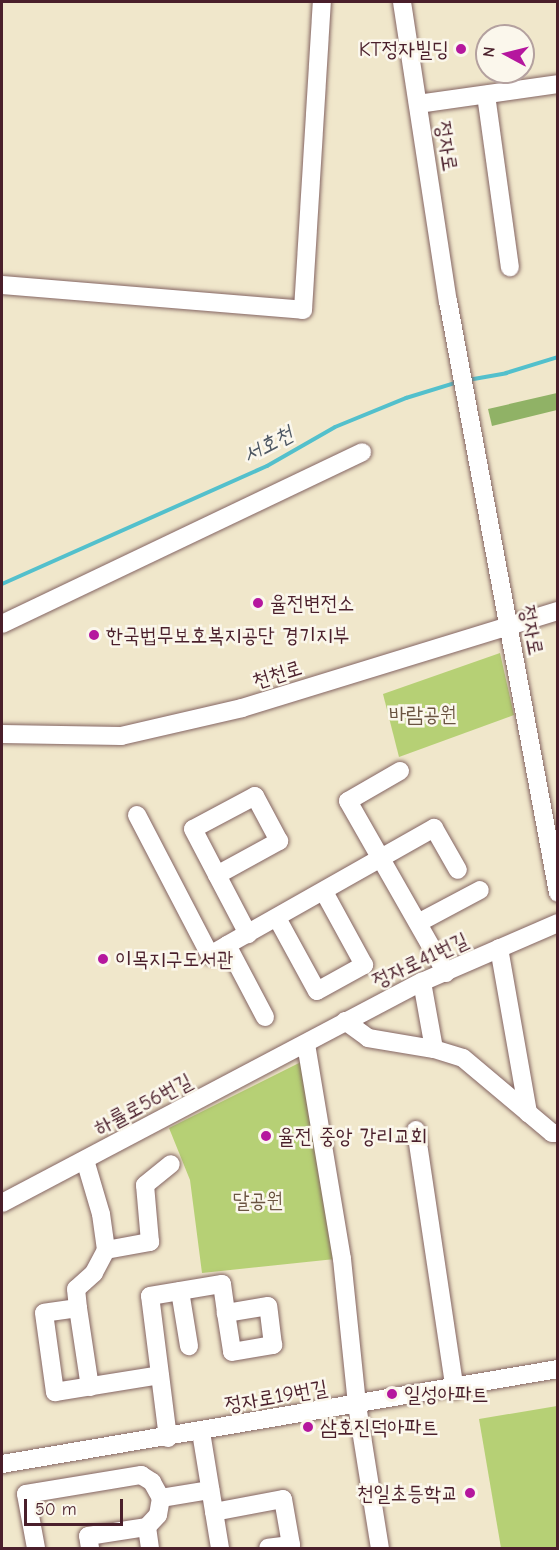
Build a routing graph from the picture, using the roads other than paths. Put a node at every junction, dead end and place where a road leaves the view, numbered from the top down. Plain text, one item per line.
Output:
1 (321, 2) edge
2 (402, 2) edge
3 (558, 84) edge
4 (486, 95) junction
5 (418, 104) junction
6 (510, 267) dead end
7 (2, 285) edge
8 (362, 452) dead end
9 (558, 611) edge
10 (2, 624) edge
11 (508, 626) junction
12 (2, 734) edge
13 (400, 771) dead end
14 (137, 814) dead end
15 (381, 860) junction
16 (458, 870) dead end
17 (217, 875) junction
18 (480, 890) dead end
19 (324, 892) junction
20 (558, 893) edge
21 (277, 918) junction
22 (418, 923) junction
23 (558, 923) edge
24 (248, 934) junction
25 (227, 945) junction
26 (499, 948) junction
27 (446, 973) junction
28 (422, 982) junction
29 (265, 1017) dead end
30 (345, 1021) junction
31 (306, 1044) junction
32 (434, 1049) junction
33 (528, 1113) junction
34 (416, 1130) dead end
35 (558, 1133) edge
36 (85, 1160) junction
37 (171, 1164) dead end
38 (2, 1203) edge
39 (106, 1250) junction
40 (180, 1291) junction
41 (78, 1308) junction
42 (226, 1313) dead end
43 (189, 1346) dead end
44 (558, 1369) edge
45 (160, 1375) junction
46 (90, 1387) junction
47 (455, 1390) junction
48 (357, 1405) junction
49 (201, 1432) junction
50 (168, 1438) junction
51 (2, 1464) edge
52 (210, 1490) junction
53 (161, 1498) junction
54 (214, 1512) junction
55 (147, 1527) junction
56 (36, 1548) edge
57 (90, 1548) edge
58 (150, 1548) edge
59 (220, 1548) edge
60 (268, 1548) edge
61 (380, 1548) edge

1 - 7 street
2 - 5 street, 정자로
3 - 4 street
4 - 5 street
4 - 6 street
5 - 11 street, 정자로
8 - 10 street
9 - 11 street, 천천로
11 - 12 street, 천천로
11 - 20 street, 정자로
13 - 15 street
14 - 25 street
15 - 16 street
15 - 19 street
15 - 22 street
17 - 17 street
17 - 24 street
18 - 22 street
19 - 21 street
19 - 21 street
21 - 24 street
22 - 27 street
23 - 26 street, 정자로41번길
24 - 25 street
25 - 29 street
26 - 27 street, 정자로41번길
26 - 33 street
27 - 28 street, 정자로41번길
28 - 30 street, 정자로41번길
28 - 32 street
30 - 31 street, 정자로41번길
30 - 32 street
31 - 36 street, 하률로56번길
31 - 48 street
32 - 33 street
33 - 35 street
34 - 47 street
36 - 38 street, 하률로56번길
36 - 39 street
37 - 39 street
39 - 41 street
40 - 42 street
40 - 43 street
40 - 45 street
41 - 46 street
41 - 46 street
44 - 47 street, 정자로19번길
45 - 46 street
45 - 50 street
47 - 48 street, 정자로19번길
48 - 49 street, 정자로19번길
48 - 61 street
49 - 50 street, 정자로19번길
49 - 52 street
50 - 51 street, 정자로19번길
52 - 53 street
52 - 54 street
53 - 55 street
53 - 56 street
54 - 59 street
54 - 60 street
55 - 57 street
55 - 58 street

